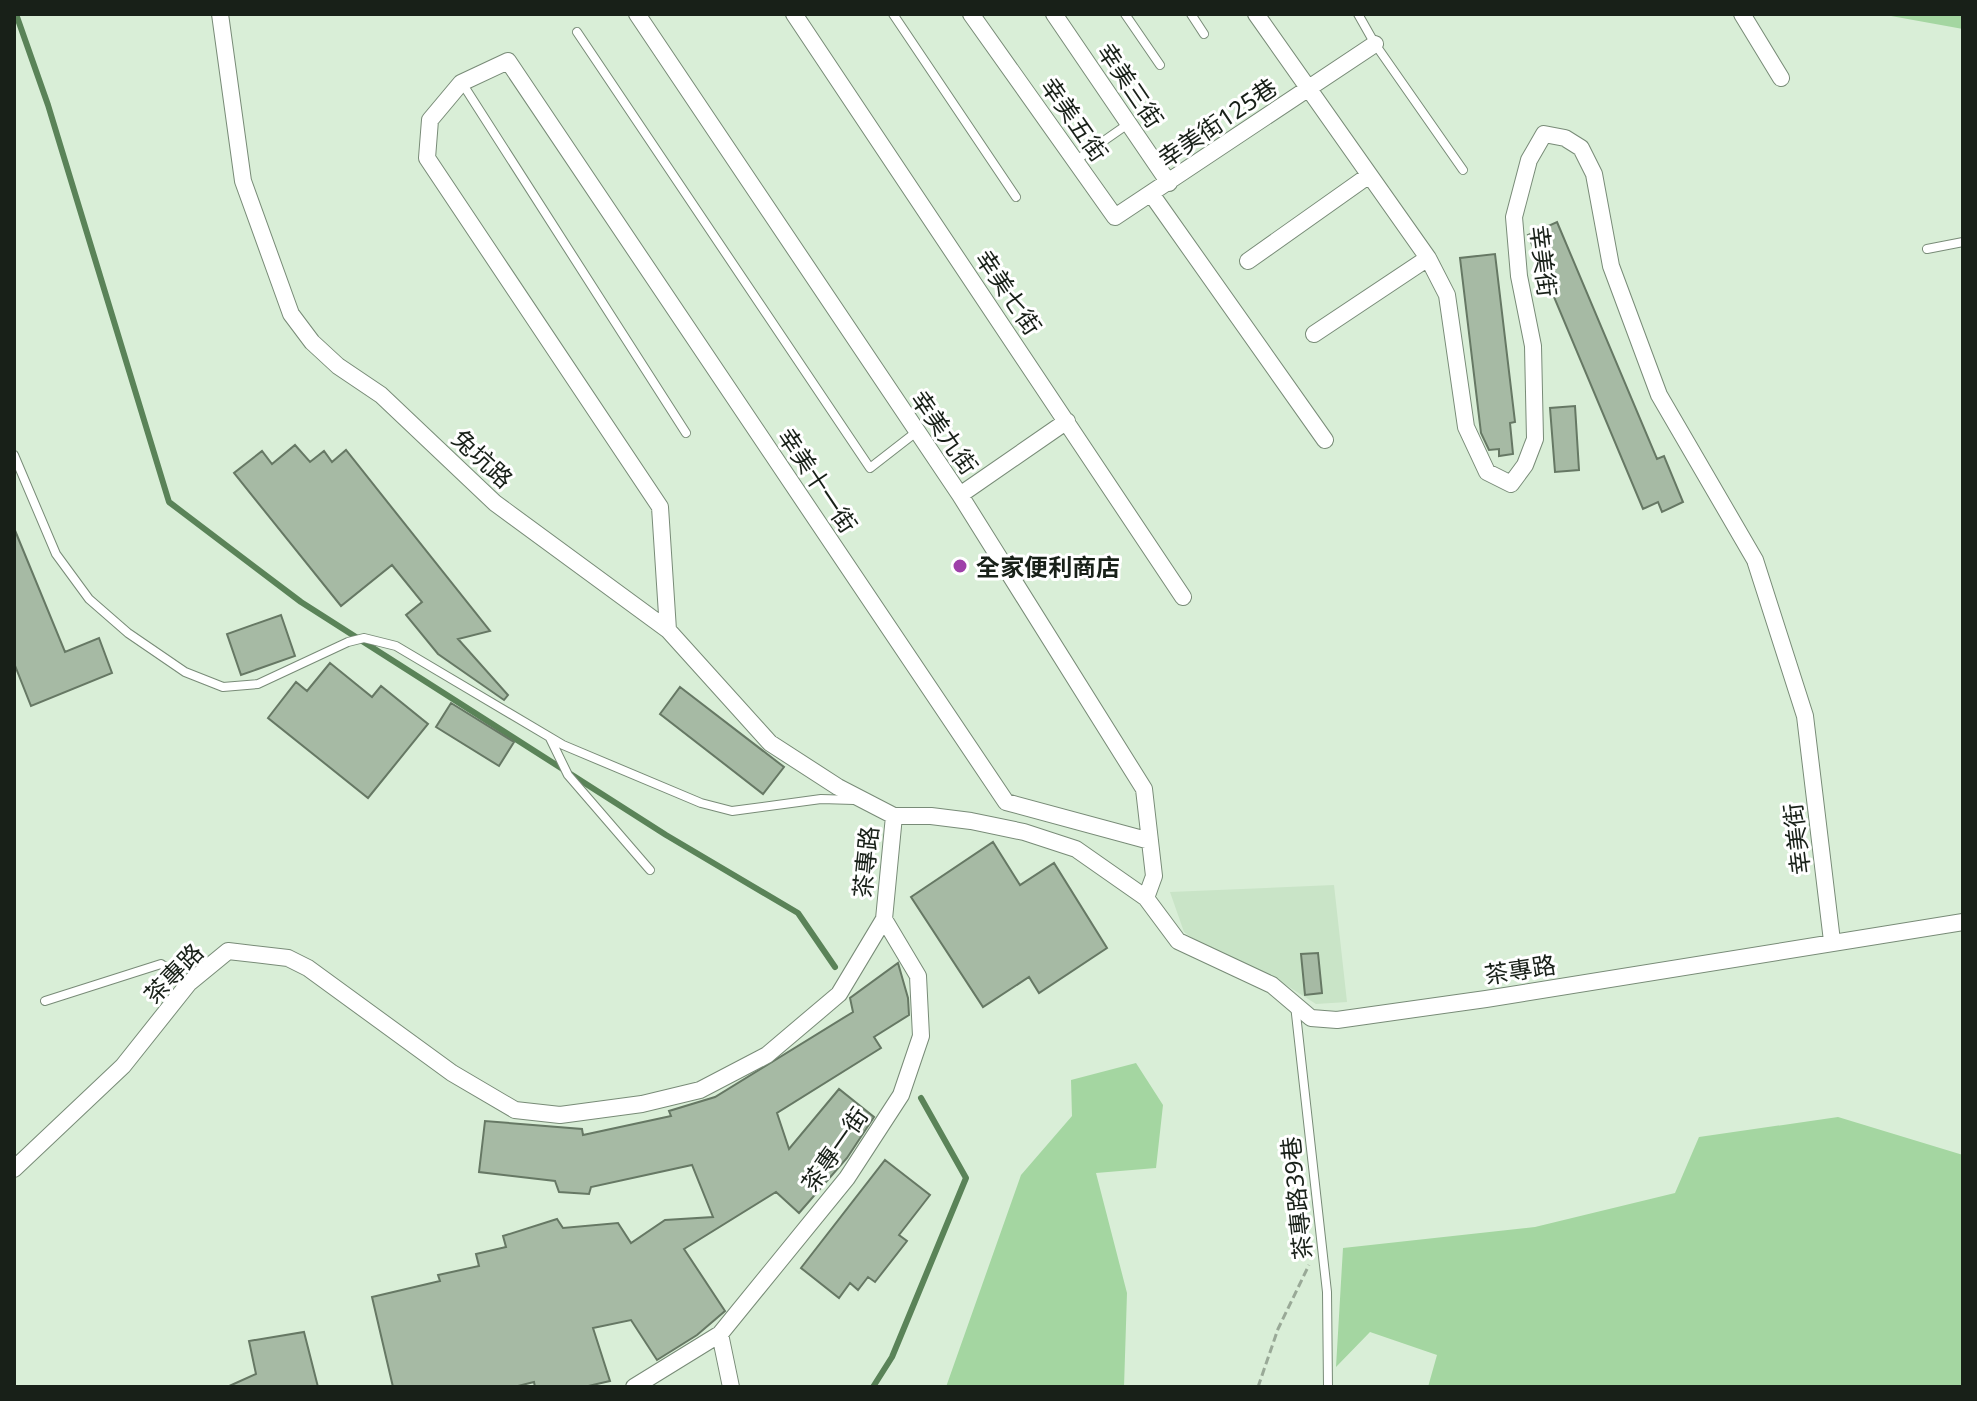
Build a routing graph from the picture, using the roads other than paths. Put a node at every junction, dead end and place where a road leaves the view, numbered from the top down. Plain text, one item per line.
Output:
1 (220, 14) edge
2 (637, 14) edge
3 (794, 14) edge
4 (893, 14) edge
5 (971, 14) edge
6 (1054, 14) edge
7 (1125, 14) edge
8 (1191, 14) edge
9 (1256, 14) edge
10 (1358, 14) edge
11 (1742, 14) edge
12 (577, 32) dead end
13 (1204, 34) dead end
14 (1375, 44) junction
15 (1160, 65) dead end
16 (1781, 78) dead end
17 (461, 83) junction
18 (1309, 91) junction
19 (1129, 124) junction
20 (1075, 161) junction
21 (1463, 170) dead end
22 (1368, 176) junction
23 (1169, 183) junction
24 (1152, 195) junction
25 (1016, 197) dead end
26 (1963, 242) edge
27 (1927, 249) dead end
28 (1428, 258) junction
29 (1248, 261) dead end
30 (1314, 334) dead end
31 (1067, 421) junction
32 (686, 433) dead end
33 (915, 433) junction
34 (1325, 440) dead end
35 (14, 455) edge
36 (960, 495) junction
37 (1183, 597) dead end
38 (668, 630) junction
39 (549, 738) junction
40 (863, 800) junction
41 (894, 816) junction
42 (1150, 841) junction
43 (650, 870) dead end
44 (1146, 898) junction
45 (884, 919) junction
46 (1963, 922) edge
47 (1832, 941) junction
48 (189, 983) junction
49 (45, 1001) dead end
50 (1295, 1004) junction
51 (14, 1169) edge
52 (720, 1334) junction
53 (634, 1387) edge
54 (731, 1387) edge
55 (1328, 1387) edge

1 - 38 street, 兔坑路
2 - 33 street, 幸美九街
3 - 31 street, 幸美七街
4 - 25 lane
5 - 20 street, 幸美五街
6 - 19 street, 幸美三街
7 - 15 lane
8 - 13 lane
9 - 18 street, 幸美街
10 - 14 lane
11 - 16 street
12 - 33 lane
14 - 18 street, 幸美街125巷
14 - 21 lane
17 - 32 lane
17 - 38 street
17 - 42 street, 幸美十一街
18 - 22 street, 幸美街
18 - 23 street, 幸美街125巷
19 - 20 lane
19 - 23 street, 幸美三街
20 - 24 street, 幸美五街
22 - 28 street, 幸美街
22 - 29 street
23 - 24 street, 幸美街125巷
24 - 34 street
26 - 27 lane
28 - 30 street
28 - 47 street, 幸美街
31 - 36 street
31 - 37 street, 幸美七街
33 - 36 street, 幸美九街
35 - 39 lane
36 - 42 street, 幸美九街
38 - 40 street, 兔坑路
39 - 40 lane
39 - 43 lane
40 - 41 street, 兔坑路
41 - 44 street, 茶專路
41 - 45 street, 茶專路
42 - 44 street, 幸美九街
44 - 50 street, 茶專路
45 - 48 street, 茶專路
45 - 52 street, 茶專一街
46 - 47 street, 茶專路
47 - 50 street, 茶專路
48 - 49 lane
48 - 51 street, 茶專路
50 - 55 lane, 茶專路39巷
52 - 53 street, 茶專一街
52 - 54 street

